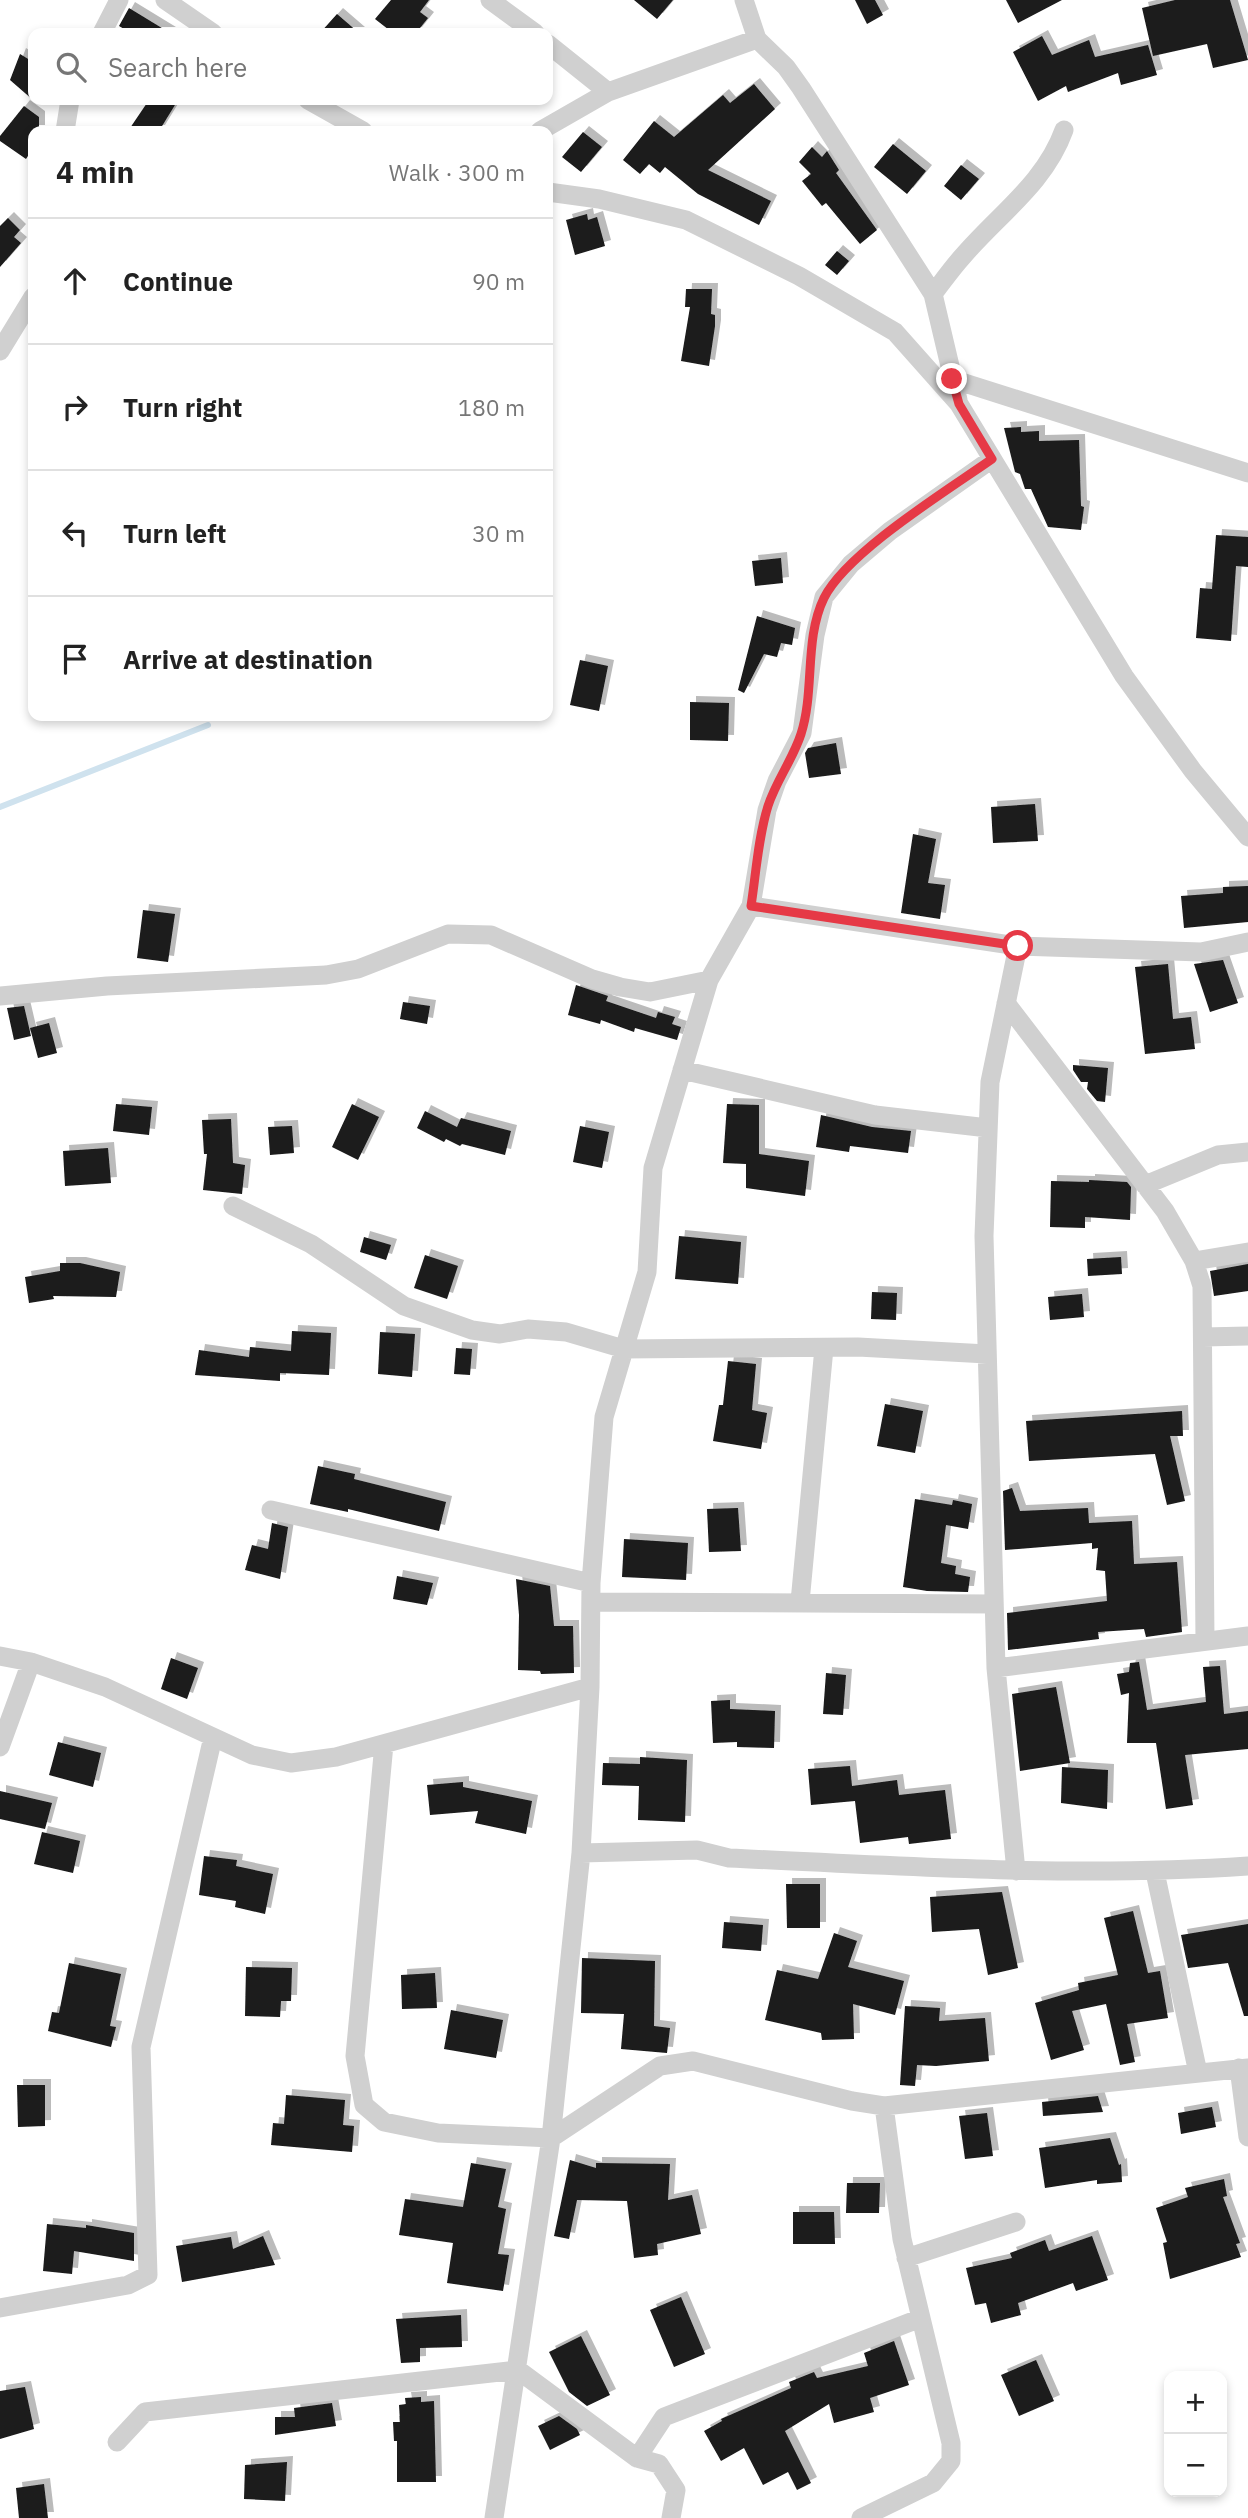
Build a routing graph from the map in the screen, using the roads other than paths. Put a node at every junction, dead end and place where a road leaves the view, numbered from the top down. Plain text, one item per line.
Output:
1 (119, 0) edge
2 (165, 0) edge
3 (490, 0) edge
4 (744, 0) edge
5 (105, 28) edge
6 (206, 28) edge
7 (528, 28) edge
8 (757, 39) junction
9 (553, 48) edge
10 (608, 92) junction
11 (69, 105) edge
12 (317, 105) edge
13 (66, 126) edge
14 (354, 126) edge
15 (549, 126) edge
16 (1064, 130) dead end
17 (553, 193) edge
18 (933, 294) junction
19 (28, 305) edge
20 (0, 351) edge
21 (952, 379) junction
22 (959, 404) junction
23 (992, 459) junction
24 (1248, 473) edge
25 (1248, 837) edge
26 (751, 906) junction
27 (1248, 942) edge
28 (1018, 946) junction
29 (709, 980) junction
30 (0, 996) edge
31 (1006, 1003) junction
32 (682, 1070) junction
33 (988, 1128) junction
34 (1248, 1152) edge
35 (1145, 1185) junction
36 (233, 1206) dead end
37 (1248, 1252) edge
38 (1194, 1261) junction
39 (1248, 1336) edge
40 (1203, 1337) junction
41 (824, 1348) junction
42 (624, 1349) junction
43 (987, 1354) junction
44 (271, 1510) dead end
45 (591, 1592) junction
46 (800, 1602) junction
47 (973, 1604) junction
48 (993, 1604) junction
49 (994, 1628) junction
50 (1248, 1636) edge
51 (1205, 1641) junction
52 (0, 1656) edge
53 (32, 1662) junction
54 (996, 1668) junction
55 (590, 1686) junction
56 (213, 1737) junction
57 (384, 1744) junction
58 (0, 1747) edge
59 (581, 1853) junction
60 (1248, 1866) edge
61 (1016, 1871) junction
62 (1155, 1872) junction
63 (1243, 2068) edge
64 (1198, 2073) junction
65 (884, 2106) junction
66 (1248, 2137) edge
67 (551, 2138) junction
68 (1016, 2222) dead end
69 (906, 2258) junction
70 (0, 2308) edge
71 (921, 2318) junction
72 (518, 2370) junction
73 (117, 2442) dead end
74 (636, 2458) junction
75 (494, 2518) edge
76 (671, 2518) edge
77 (861, 2518) edge

1 - 5 street
2 - 6 street
3 - 7 street
4 - 8 street
8 - 10 street
8 - 18 street
9 - 10 street
10 - 15 street
11 - 13 street
12 - 14 street
16 - 18 street
17 - 22 street
18 - 21 street
19 - 20 street
21 - 22 street
21 - 24 street
22 - 23 street
23 - 25 street
23 - 26 street
26 - 28 street
26 - 29 street
27 - 28 street
28 - 31 street
29 - 30 street
29 - 32 street
31 - 33 street
31 - 35 street
32 - 33 street
32 - 42 street
33 - 43 street
34 - 35 street
35 - 38 street
36 - 42 street
37 - 38 street
38 - 40 street
39 - 40 street
40 - 51 street
41 - 42 street
41 - 43 street
41 - 46 street
42 - 45 street
43 - 48 street
44 - 45 street
45 - 46 street
45 - 55 street
46 - 47 street
47 - 48 street
47 - 49 street
48 - 49 street
49 - 54 street
50 - 51 street
51 - 54 street
52 - 53 street
53 - 56 street
53 - 58 street
54 - 61 street
55 - 57 street
55 - 59 street
56 - 57 street
56 - 70 street
57 - 67 street
59 - 61 street
59 - 67 street
60 - 62 street
61 - 62 street
62 - 64 street
63 - 64 street
63 - 66 street
64 - 65 street
65 - 67 street
65 - 69 street
67 - 72 street
68 - 69 street
69 - 71 street
71 - 74 street
71 - 77 street
72 - 73 street
72 - 74 street
72 - 75 street
74 - 76 street

